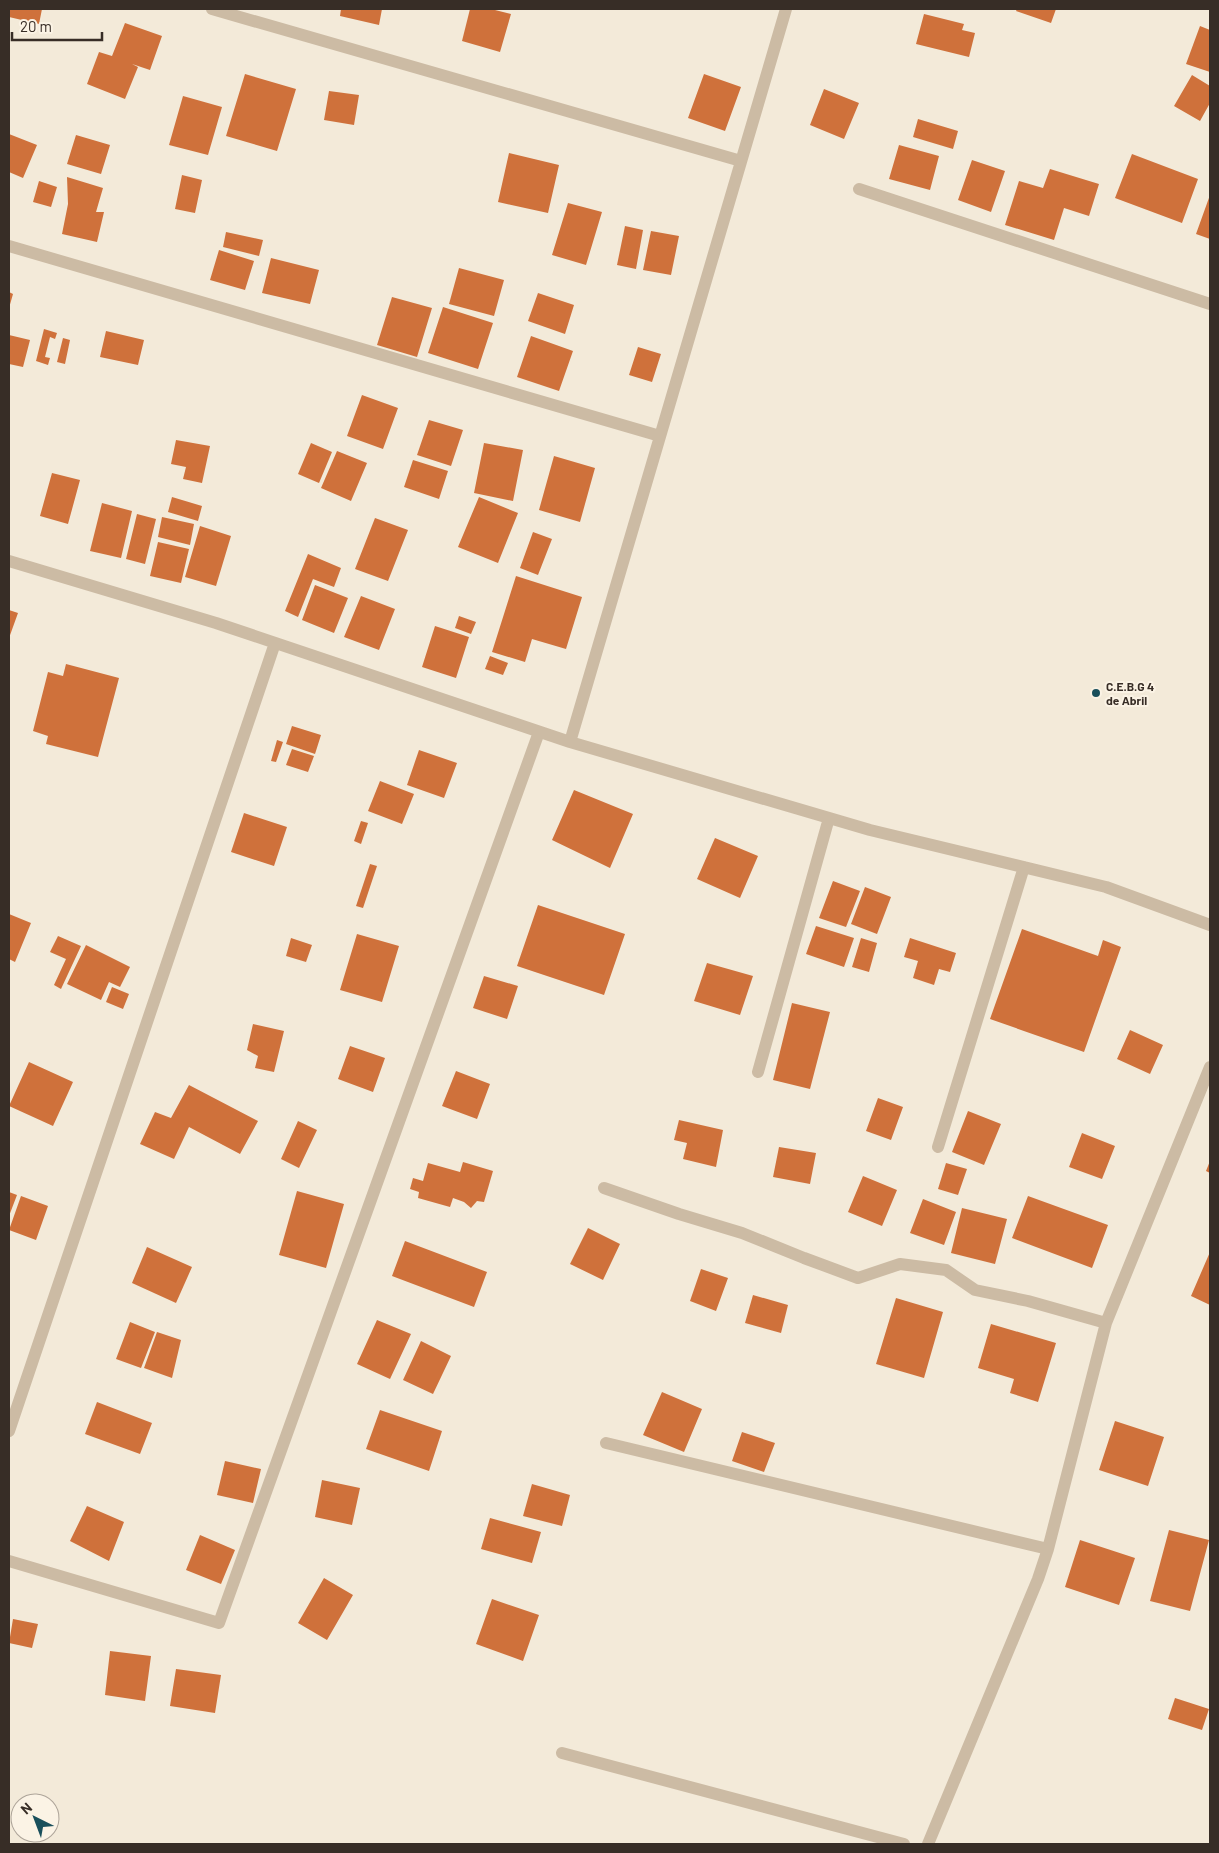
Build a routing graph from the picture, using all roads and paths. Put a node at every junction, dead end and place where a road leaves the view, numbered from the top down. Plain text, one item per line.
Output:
1 (212, 9) edge
2 (786, 9) edge
3 (741, 161) junction
4 (859, 189) dead end
5 (9, 246) edge
6 (1210, 304) edge
7 (660, 436) junction
8 (9, 561) edge
9 (275, 643) junction
10 (539, 732) junction
11 (570, 742) junction
12 (829, 818) junction
13 (1024, 867) junction
14 (1210, 925) edge
15 (1210, 1067) edge
16 (758, 1072) dead end
17 (938, 1147) dead end
18 (604, 1188) dead end
19 (1106, 1323) junction
20 (9, 1431) edge
21 (606, 1443) dead end
22 (1048, 1549) junction
23 (9, 1560) edge
24 (562, 1753) dead end
25 (904, 1844) edge
26 (928, 1844) edge

1 - 3 street
2 - 3 street
3 - 7 street
4 - 6 street
5 - 7 street
7 - 11 street
8 - 9 street
9 - 10 street
9 - 20 street
10 - 11 street
10 - 23 street
11 - 12 street
12 - 13 street
12 - 16 street
13 - 14 street
13 - 17 street
15 - 19 street
18 - 19 street
19 - 22 street
21 - 22 street
22 - 26 street
24 - 25 street

